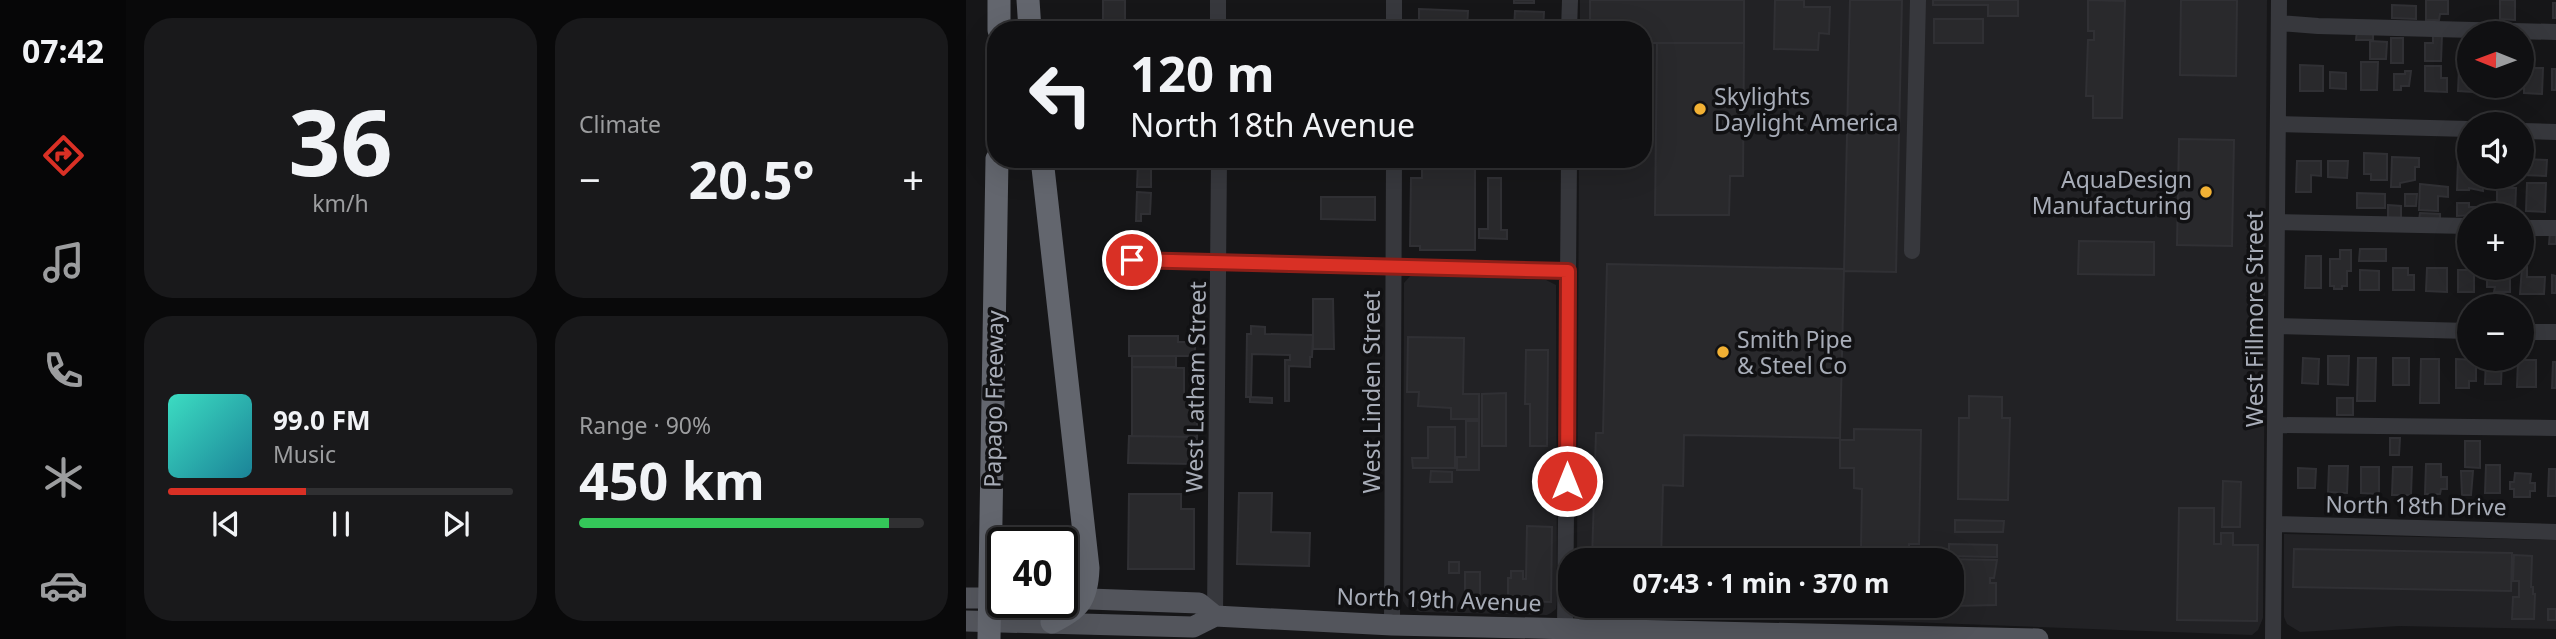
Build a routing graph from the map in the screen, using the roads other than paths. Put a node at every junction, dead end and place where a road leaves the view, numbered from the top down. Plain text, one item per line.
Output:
1 (999, 0) edge
2 (1028, 0) edge
3 (1219, 0) edge
4 (1394, 0) edge
5 (1570, 0) edge
6 (1918, 0) edge
7 (2279, 0) edge
8 (999, 21) edge
9 (1029, 21) edge
10 (1219, 21) edge
11 (1394, 21) edge
12 (1569, 21) edge
13 (2279, 23) junction
14 (2556, 32) edge
15 (2278, 124) junction
16 (2457, 129) edge
17 (2534, 131) edge
18 (2556, 132) edge
19 (997, 168) edge
20 (1043, 168) edge
21 (1219, 168) edge
22 (1394, 168) edge
23 (1569, 168) edge
24 (2278, 222) junction
25 (2457, 226) edge
26 (2534, 228) edge
27 (2556, 228) edge
28 (1912, 251) dead end
29 (1132, 260) dead end
30 (1219, 261) junction
31 (1395, 266) junction
32 (1568, 271) junction
33 (2277, 326) junction
34 (2457, 331) edge
35 (2534, 332) edge
36 (2556, 332) edge
37 (994, 424) junction
38 (2276, 425) junction
39 (2556, 428) edge
40 (2275, 524) junction
41 (1000, 527) edge
42 (2556, 531) edge
43 (1078, 589) edge
44 (966, 598) edge
45 (987, 599) edge
46 (1078, 599) edge
47 (1215, 616) junction
48 (1004, 618) edge
49 (1060, 618) edge
50 (966, 621) edge
51 (1052, 622) junction
52 (1392, 625) junction
53 (1565, 629) junction
54 (989, 639) edge
55 (1005, 639) edge
56 (2038, 639) edge
57 (2273, 639) edge

1 - 8 highway
2 - 9 highway
3 - 10 street
4 - 11 street
5 - 12 street
6 - 28 street
7 - 13 street, West Fillmore Street
13 - 14 street
13 - 15 street, West Fillmore Street
15 - 16 street
15 - 24 street, West Fillmore Street
17 - 18 street
19 - 37 highway, Papago Freeway
20 - 43 highway
21 - 30 street, West Latham Street
22 - 31 street, West Linden Street
23 - 32 street
24 - 25 street
24 - 33 street, West Fillmore Street
26 - 27 street
29 - 30 street
30 - 31 street
30 - 47 street, West Latham Street
31 - 32 street
31 - 52 street, West Linden Street
32 - 53 street
33 - 34 street
33 - 38 street, West Fillmore Street
35 - 36 street
37 - 41 highway
37 - 54 highway, Papago Freeway
38 - 39 street
38 - 40 street, West Fillmore Street
40 - 42 street, North 18th Drive
40 - 57 street, West Fillmore Street
44 - 45 main road
46 - 47 main road, North 19th Avenue
47 - 51 main road, North 19th Avenue
47 - 52 main road, North 19th Avenue
48 - 55 highway
49 - 51 highway
50 - 51 main road, North 19th Avenue
52 - 53 main road, North 19th Avenue
53 - 56 main road, North 19th Avenue

